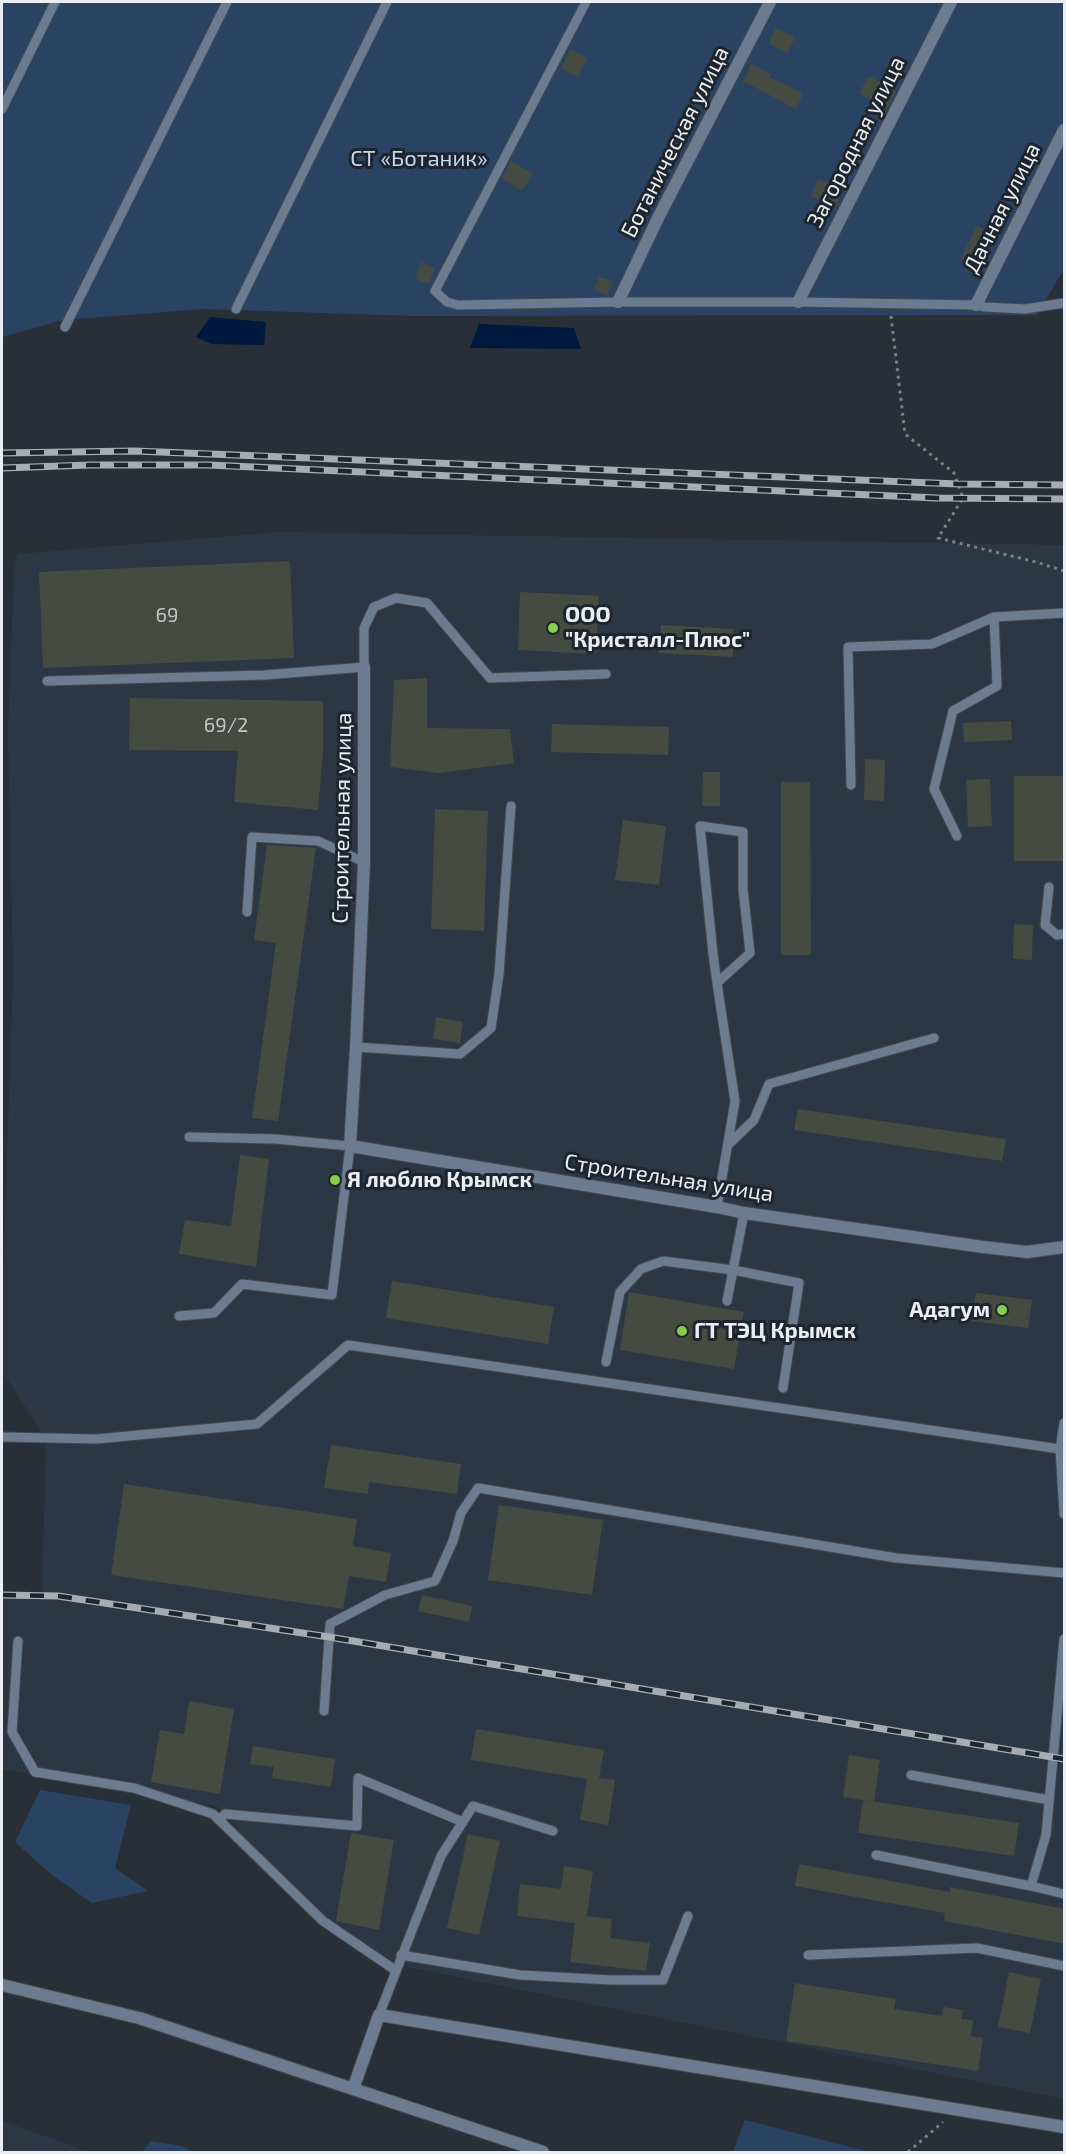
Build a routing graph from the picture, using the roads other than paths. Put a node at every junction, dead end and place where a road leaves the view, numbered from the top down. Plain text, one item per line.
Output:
1 (55, 2) edge
2 (227, 2) edge
3 (387, 2) edge
4 (585, 2) edge
5 (770, 2) edge
6 (951, 2) edge
7 (2, 109) edge
8 (1065, 130) edge
9 (618, 302) junction
10 (798, 302) junction
11 (1065, 303) edge
12 (976, 305) junction
13 (236, 309) dead end
14 (65, 327) dead end
15 (1065, 613) edge
16 (994, 617) junction
17 (364, 667) junction
18 (606, 674) dead end
19 (47, 681) dead end
20 (851, 785) dead end
21 (511, 806) dead end
22 (957, 836) dead end
23 (364, 862) junction
24 (1049, 887) dead end
25 (247, 912) dead end
26 (1065, 934) edge
27 (717, 983) junction
28 (934, 1038) dead end
29 (356, 1047) junction
30 (189, 1137) dead end
31 (729, 1144) junction
32 (350, 1146) junction
33 (717, 1207) junction
34 (744, 1213) junction
35 (1065, 1246) edge
36 (733, 1270) junction
37 (727, 1301) dead end
38 (179, 1317) dead end
39 (606, 1362) dead end
40 (783, 1388) dead end
41 (1065, 1423) edge
42 (2, 1437) edge
43 (1060, 1449) junction
44 (1065, 1514) edge
45 (1065, 1573) edge
46 (1065, 1639) edge
47 (18, 1641) dead end
48 (324, 1711) dead end
49 (911, 1775) dead end
50 (1049, 1800) junction
51 (219, 1820) junction
52 (463, 1822) junction
53 (554, 1831) dead end
54 (876, 1855) dead end
55 (1031, 1886) junction
56 (1065, 1894) edge
57 (688, 1916) dead end
58 (401, 1955) junction
59 (808, 1955) dead end
60 (1065, 1966) edge
61 (395, 1970) junction
62 (2, 1985) edge
63 (379, 2015) junction
64 (353, 2089) junction
65 (1065, 2127) edge
66 (543, 2152) edge

1 - 7 lane
2 - 14 lane
3 - 13 lane
4 - 9 lane
5 - 9 street, Ботаническая улица
6 - 10 street, Загородная улица
8 - 12 street, Дачная улица
9 - 10 lane
10 - 12 lane
11 - 12 lane
15 - 16 lane
16 - 20 lane
16 - 22 lane
17 - 18 lane
17 - 19 lane
17 - 23 street, Строительная улица
21 - 29 lane
23 - 25 lane
23 - 29 street, Строительная улица
24 - 26 lane
27 - 27 lane
27 - 31 lane
28 - 31 lane
29 - 32 street, Строительная улица
30 - 32 lane
31 - 33 lane
32 - 33 street, Строительная улица
32 - 38 lane
33 - 34 street, Строительная улица
34 - 35 street, Строительная улица
34 - 36 lane
36 - 37 lane
36 - 39 lane
36 - 40 lane
41 - 43 lane
42 - 43 lane
43 - 44 lane
45 - 48 lane
46 - 50 lane
47 - 51 lane
49 - 50 lane
50 - 55 lane
51 - 52 lane
51 - 61 lane
52 - 53 lane
52 - 58 lane
54 - 55 lane
55 - 56 lane
57 - 58 lane
58 - 61 lane
59 - 60 lane
61 - 63 lane
62 - 64 street
63 - 64 street
63 - 65 street
64 - 66 street

